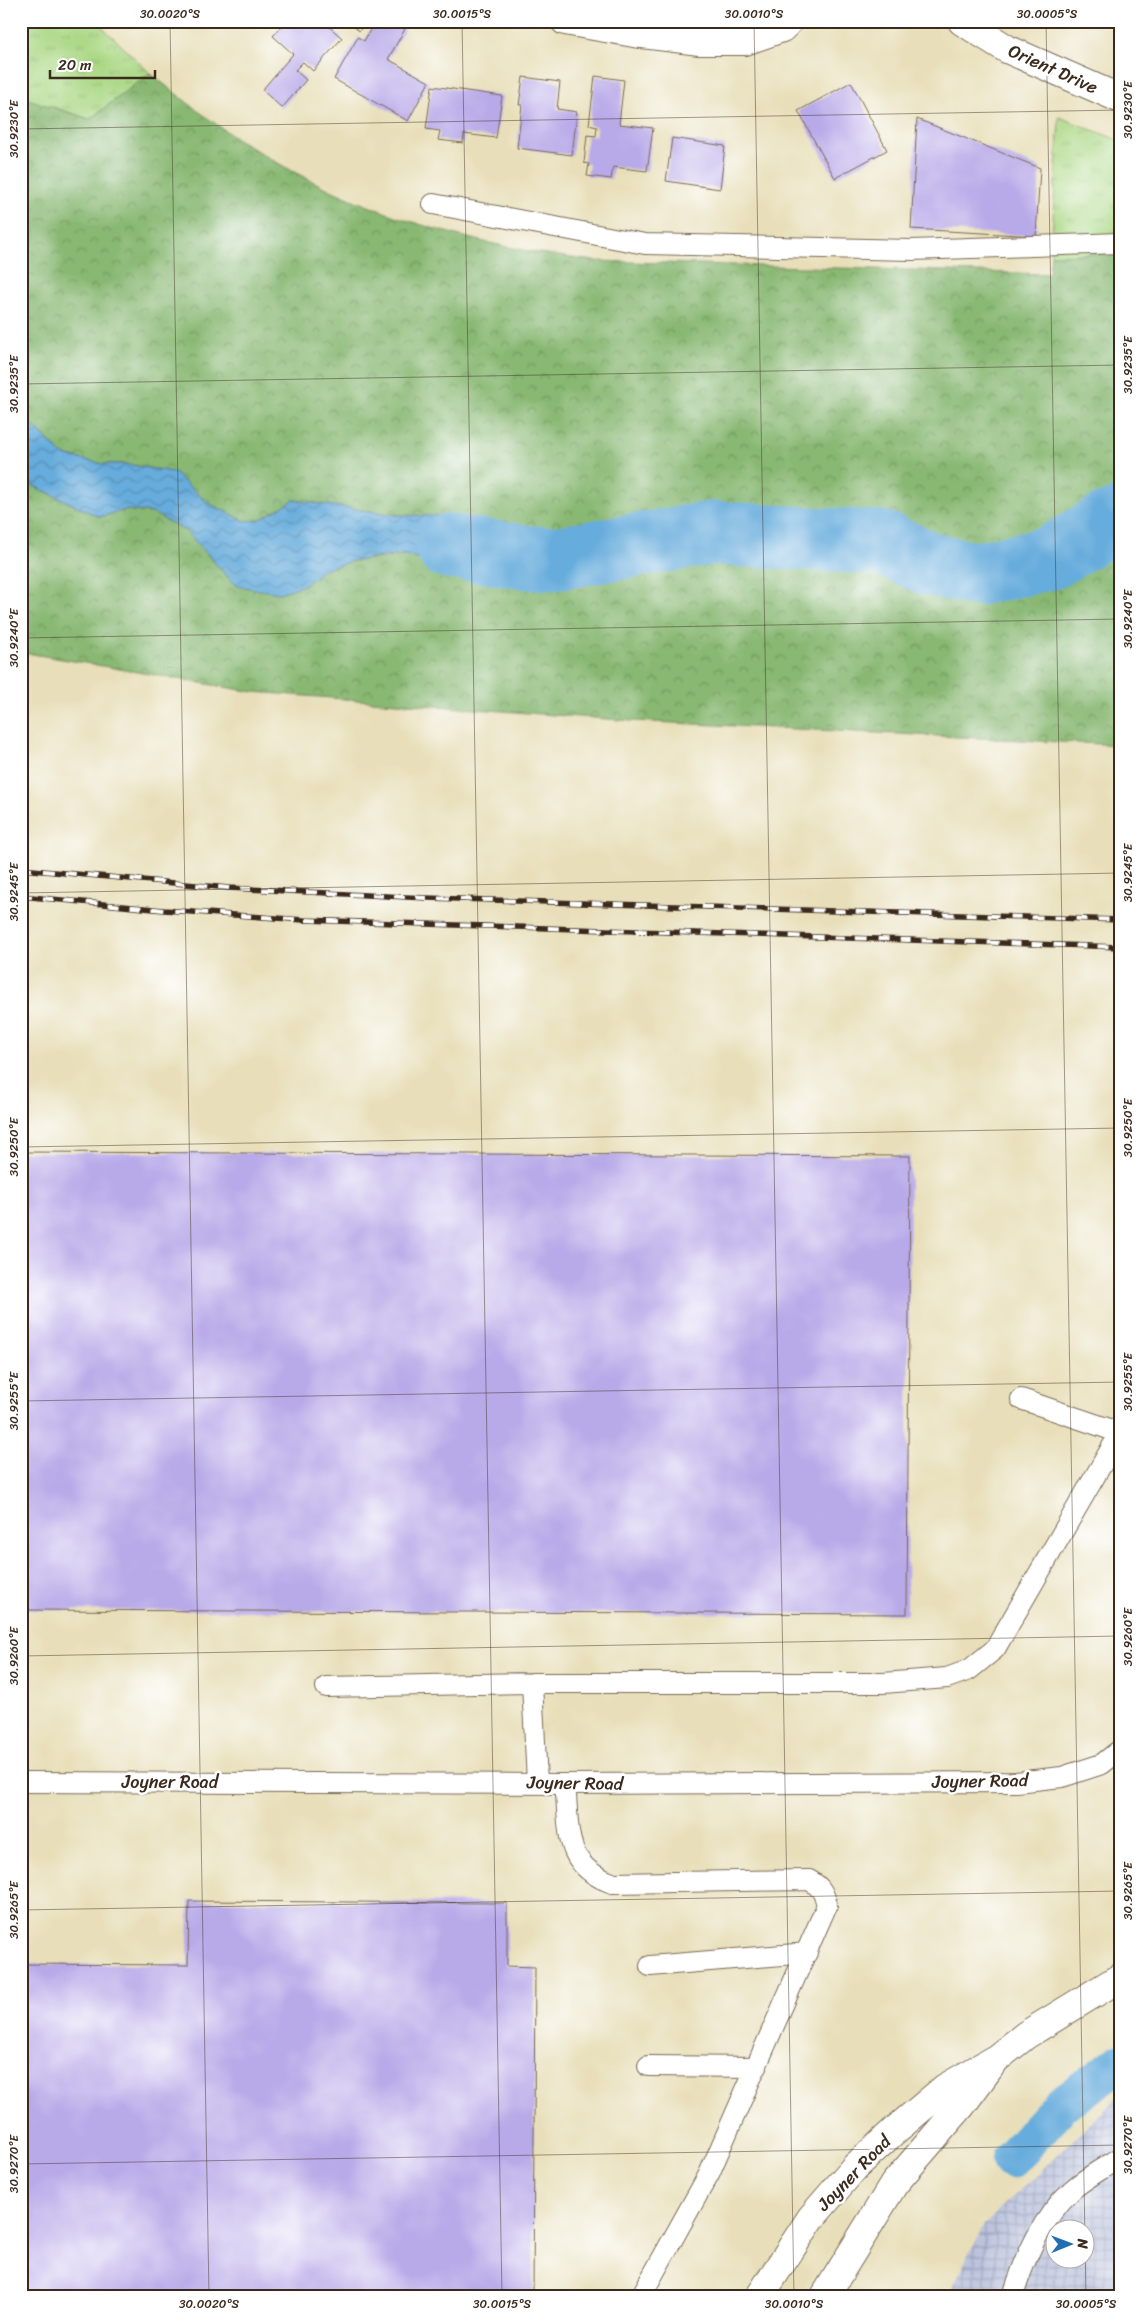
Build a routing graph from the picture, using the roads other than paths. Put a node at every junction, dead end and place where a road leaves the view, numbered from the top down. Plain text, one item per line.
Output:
1 (565, 21) edge
2 (789, 21) edge
3 (962, 21) edge
4 (1121, 99) edge
5 (433, 204) dead end
6 (1121, 243) edge
7 (1021, 1399) dead end
8 (1120, 1433) edge
9 (532, 1683) junction
10 (326, 1687) dead end
11 (1121, 1749) edge
12 (21, 1782) edge
13 (537, 1782) junction
14 (565, 1784) junction
15 (807, 1953) junction
16 (650, 1966) dead end
17 (1121, 1977) edge
18 (997, 2058) junction
19 (648, 2066) dead end
20 (757, 2067) junction
21 (1121, 2157) edge
22 (640, 2296) edge
23 (760, 2296) edge
24 (825, 2296) edge
25 (1014, 2296) edge

1 - 2 street
3 - 4 street, Orient Drive
5 - 6 lane
7 - 8 lane
8 - 9 lane
9 - 10 lane
9 - 13 lane
11 - 14 lane, Joyner Road
12 - 13 lane, Joyner Road
13 - 14 lane, Joyner Road
14 - 15 lane
15 - 16 lane
15 - 20 lane
17 - 18 street, Joyner Road
18 - 23 street, Joyner Road
18 - 24 street, Joyner Road
19 - 20 lane
20 - 22 lane
21 - 25 lane

